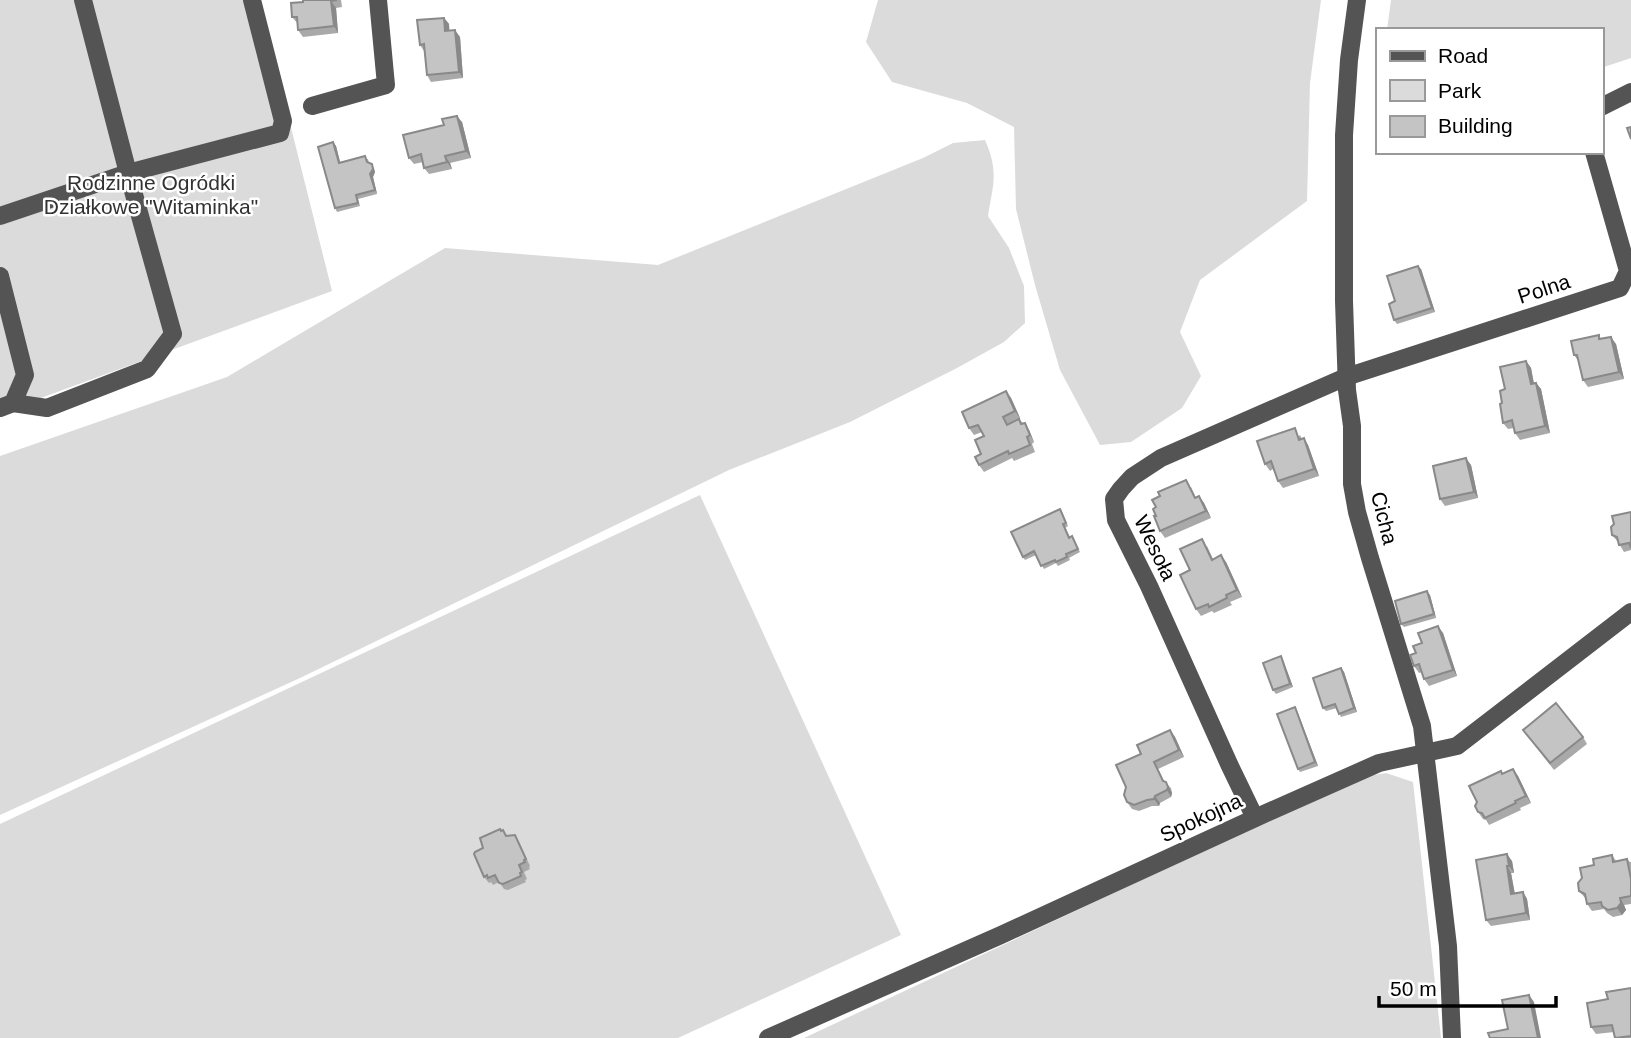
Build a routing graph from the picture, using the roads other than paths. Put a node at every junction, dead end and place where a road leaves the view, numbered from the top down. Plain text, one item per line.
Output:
1 (83, 0) edge
2 (252, 0) edge
3 (378, 0) edge
4 (1357, 0) edge
5 (1631, 92) edge
6 (312, 106) dead end
7 (1603, 106) edge
8 (1595, 154) edge
9 (128, 173) junction
10 (0, 216) edge
11 (0, 276) edge
12 (1346, 377) junction
13 (6, 406) edge
14 (1628, 620) edge
15 (1424, 752) junction
16 (1255, 818) junction
17 (768, 1038) edge
18 (1452, 1038) edge

1 - 9 street
2 - 9 street
3 - 6 street
4 - 12 street, Cicha
5 - 7 street
8 - 12 street, Polna
9 - 10 street
9 - 13 street
11 - 13 street
12 - 15 street, Cicha
12 - 16 street, Wesoła
14 - 15 street, Spokojna
15 - 16 street, Spokojna
15 - 18 street, Cicha
16 - 17 street, Spokojna

